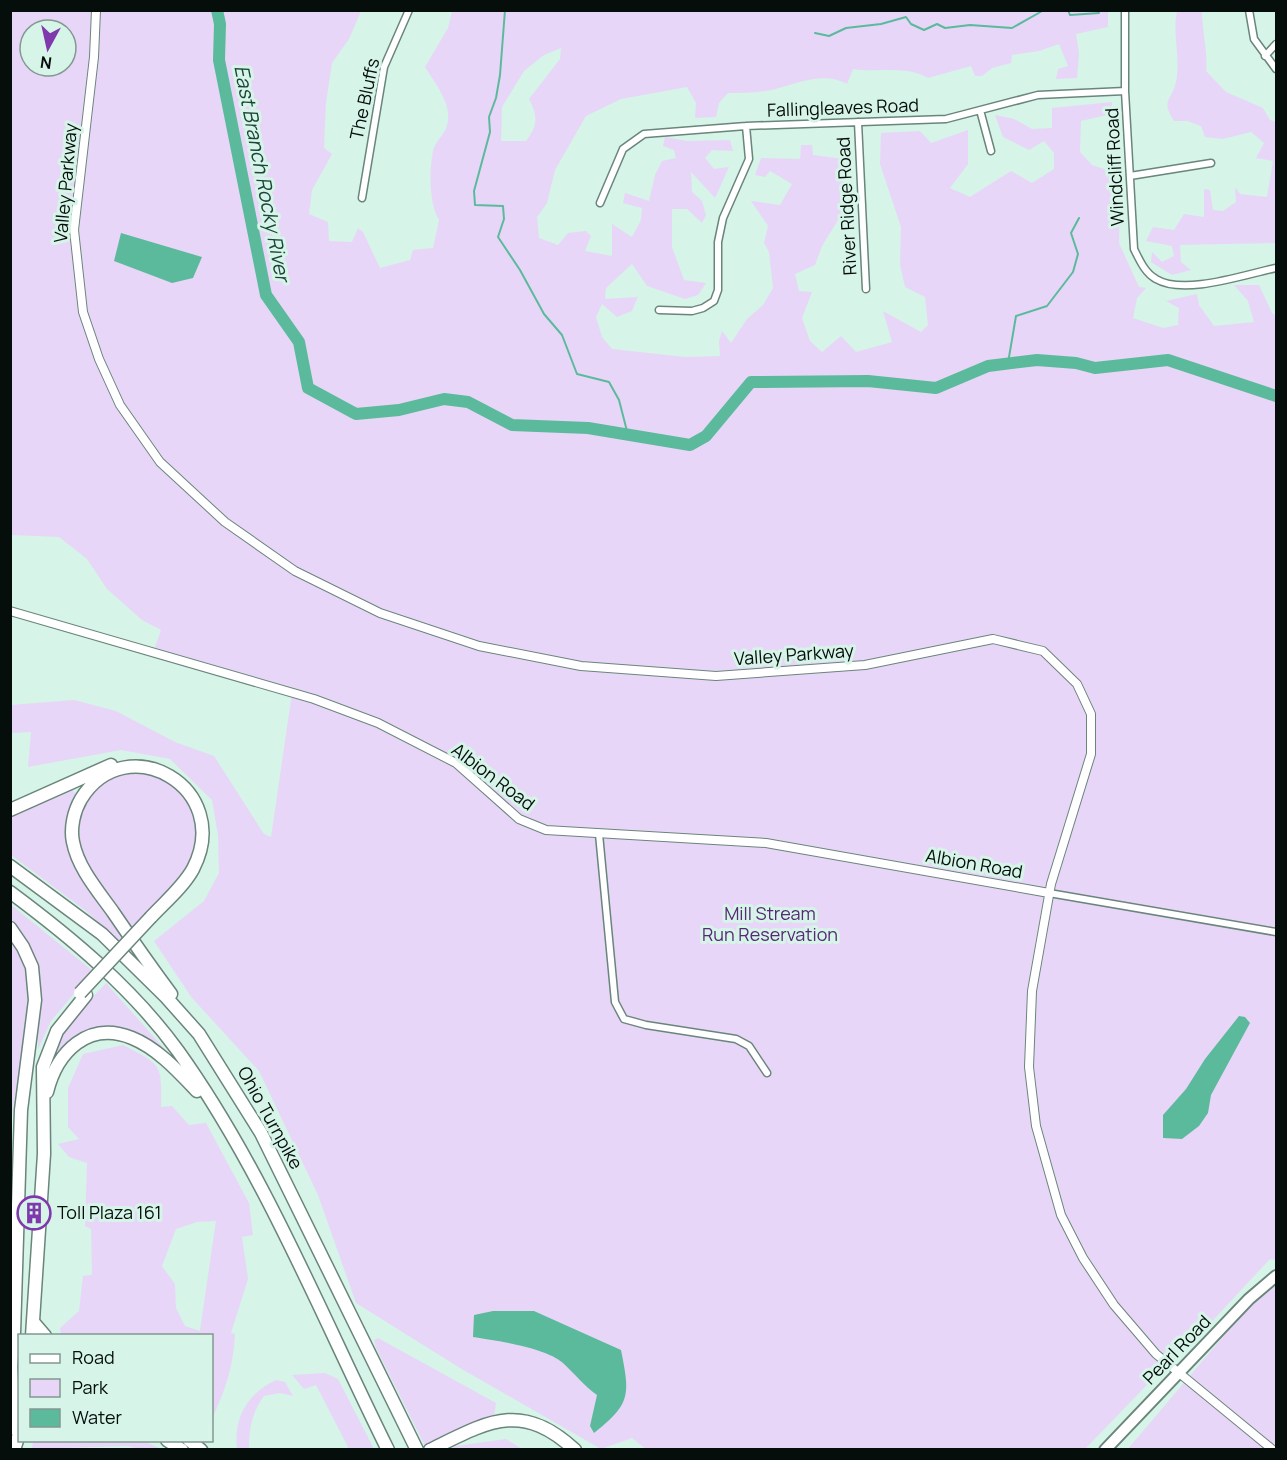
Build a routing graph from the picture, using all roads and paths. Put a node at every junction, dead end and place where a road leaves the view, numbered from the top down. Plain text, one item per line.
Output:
1 (96, 10) edge
2 (410, 10) edge
3 (1125, 10) edge
4 (1249, 10) edge
5 (1276, 44) edge
6 (1265, 56) junction
7 (1276, 69) edge
8 (1125, 91) junction
9 (981, 110) junction
10 (858, 122) junction
11 (747, 126) junction
12 (991, 151) dead end
13 (1211, 163) dead end
14 (1130, 176) junction
15 (362, 198) dead end
16 (600, 203) dead end
17 (1276, 268) edge
18 (867, 289) dead end
19 (659, 310) dead end
20 (10, 611) edge
21 (10, 810) edge
22 (599, 834) junction
23 (10, 866) edge
24 (10, 892) edge
25 (1049, 893) junction
26 (153, 919) junction
27 (10, 928) edge
28 (1276, 932) edge
29 (83, 994) junction
30 (199, 1034) junction
31 (766, 1073) dead end
32 (43, 1108) junction
33 (21, 1110) junction
34 (218, 1112) junction
35 (1276, 1276) edge
36 (33, 1322) junction
37 (32, 1334) edge
38 (44, 1334) edge
39 (11, 1367) edge
40 (1179, 1373) junction
41 (18, 1407) edge
42 (10, 1410) edge
43 (10, 1429) edge
44 (453, 1440) junction
45 (388, 1449) edge
46 (417, 1449) edge
47 (430, 1449) edge
48 (440, 1449) edge
49 (567, 1449) edge
50 (575, 1449) edge
51 (1105, 1449) edge
52 (1273, 1449) edge

1 - 25 street, Valley Parkway
2 - 15 street, The Bluffs
3 - 8 street, Windcliff Road
4 - 6 street
5 - 6 street
6 - 7 street
8 - 9 street, Fallingleaves Road
8 - 14 street, Windcliff Road
9 - 10 street, Fallingleaves Road
9 - 12 street
10 - 11 street, Fallingleaves Road
10 - 18 street, River Ridge Road
11 - 16 street, Fallingleaves Road
11 - 19 street
13 - 14 street
14 - 17 street, Windcliff Road
20 - 22 street, Albion Road
21 - 26 highway
22 - 25 street, Albion Road
22 - 31 street
23 - 30 highway, Ohio Turnpike
24 - 34 highway
25 - 28 street
25 - 40 street, Valley Parkway
26 - 29 highway, bridge
26 - 30 highway
27 - 33 highway
29 - 32 highway
29 - 33 highway
30 - 46 highway, Ohio Turnpike
32 - 34 highway
32 - 36 highway
33 - 39 highway, bridge
34 - 45 highway
35 - 40 main road, Pearl Road
36 - 37 highway
36 - 38 highway
39 - 42 highway
40 - 51 main road, Pearl Road
40 - 52 street, Valley Parkway
41 - 43 highway
44 - 47 highway
44 - 48 highway
44 - 49 highway
44 - 50 highway

